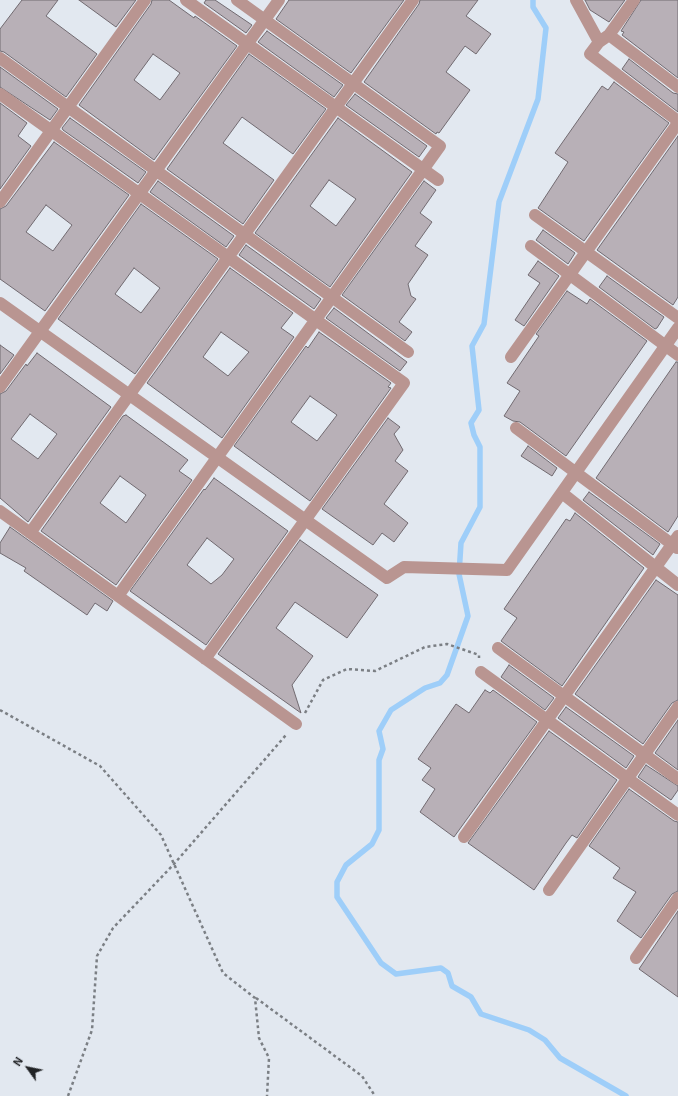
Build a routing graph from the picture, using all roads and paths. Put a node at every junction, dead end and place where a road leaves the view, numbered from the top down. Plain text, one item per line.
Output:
1 (145, 0) edge
2 (186, 0) edge
3 (237, 0) edge
4 (279, 0) edge
5 (412, 0) edge
6 (576, 0) edge
7 (634, 0) edge
8 (265, 20) junction
9 (604, 39) junction
10 (248, 43) junction
11 (0, 58) edge
12 (353, 83) junction
13 (678, 87) edge
14 (0, 94) edge
15 (68, 107) junction
16 (336, 107) junction
17 (678, 122) edge
18 (51, 131) junction
19 (424, 169) junction
20 (156, 170) junction
21 (438, 180) dead end
22 (139, 194) junction
23 (0, 202) edge
24 (535, 215) dead end
25 (244, 234) junction
26 (531, 246) dead end
27 (586, 252) junction
28 (228, 257) junction
29 (570, 275) junction
30 (332, 297) junction
31 (0, 303) edge
32 (678, 318) edge
33 (315, 320) junction
34 (678, 328) edge
35 (40, 331) junction
36 (666, 346) junction
37 (408, 352) dead end
38 (678, 355) edge
39 (511, 358) dead end
40 (0, 387) edge
41 (129, 395) junction
42 (516, 428) dead end
43 (217, 457) junction
44 (576, 472) junction
45 (562, 493) junction
46 (0, 511) edge
47 (306, 520) junction
48 (30, 533) junction
49 (676, 543) edge
50 (656, 567) junction
51 (678, 585) edge
52 (118, 596) junction
53 (498, 648) dead end
54 (206, 659) junction
55 (481, 672) joint
56 (564, 697) junction
57 (678, 707) edge
58 (0, 710) edge
59 (547, 721) junction
60 (296, 724) junction
61 (644, 755) junction
62 (628, 779) junction
63 (678, 779) edge
64 (678, 815) edge
65 (464, 837) dead end
66 (174, 864) junction
67 (549, 890) dead end
68 (678, 898) edge
69 (636, 958) dead end
70 (255, 998) junction
71 (68, 1096) edge
72 (267, 1096) edge
73 (375, 1096) edge

1 - 15 street
2 - 10 street
3 - 8 street
4 - 8 street
5 - 12 street
6 - 9 street
7 - 9 street
8 - 10 street
8 - 12 street
9 - 13 street
9 - 17 street
10 - 16 street
10 - 20 street
11 - 15 street
12 - 16 street
12 - 19 street
14 - 18 street
15 - 18 street
15 - 20 street
16 - 19 street
16 - 25 street
17 - 27 street
18 - 22 street
18 - 23 street
19 - 21 street
19 - 30 street
20 - 22 street
20 - 25 street
22 - 28 street
22 - 35 street
24 - 27 street
25 - 28 street
25 - 30 street
26 - 29 street
27 - 29 street
27 - 32 street
28 - 33 street
28 - 41 street
29 - 36 street
29 - 39 street
30 - 33 street
30 - 37 street
31 - 35 street
33 - 43 street
33 - 47 street
34 - 36 street
35 - 40 street
35 - 41 street
36 - 38 street
36 - 44 street
41 - 43 street
41 - 48 street
42 - 44 street
43 - 47 street
43 - 52 street
44 - 45 street
44 - 49 street
45 - 47 street
45 - 50 street
46 - 48 street
47 - 54 street
48 - 52 street
49 - 50 street
50 - 51 street
50 - 56 street
52 - 54 street
53 - 56 street
54 - 60 street
55 - 59 street
55 - 60 path
56 - 59 street
56 - 61 street
57 - 61 street
58 - 66 path
59 - 62 street
59 - 65 street
60 - 66 path
61 - 62 street
61 - 63 street
62 - 64 street
62 - 67 street
66 - 70 path
66 - 71 path
68 - 69 street
70 - 72 path
70 - 73 path

